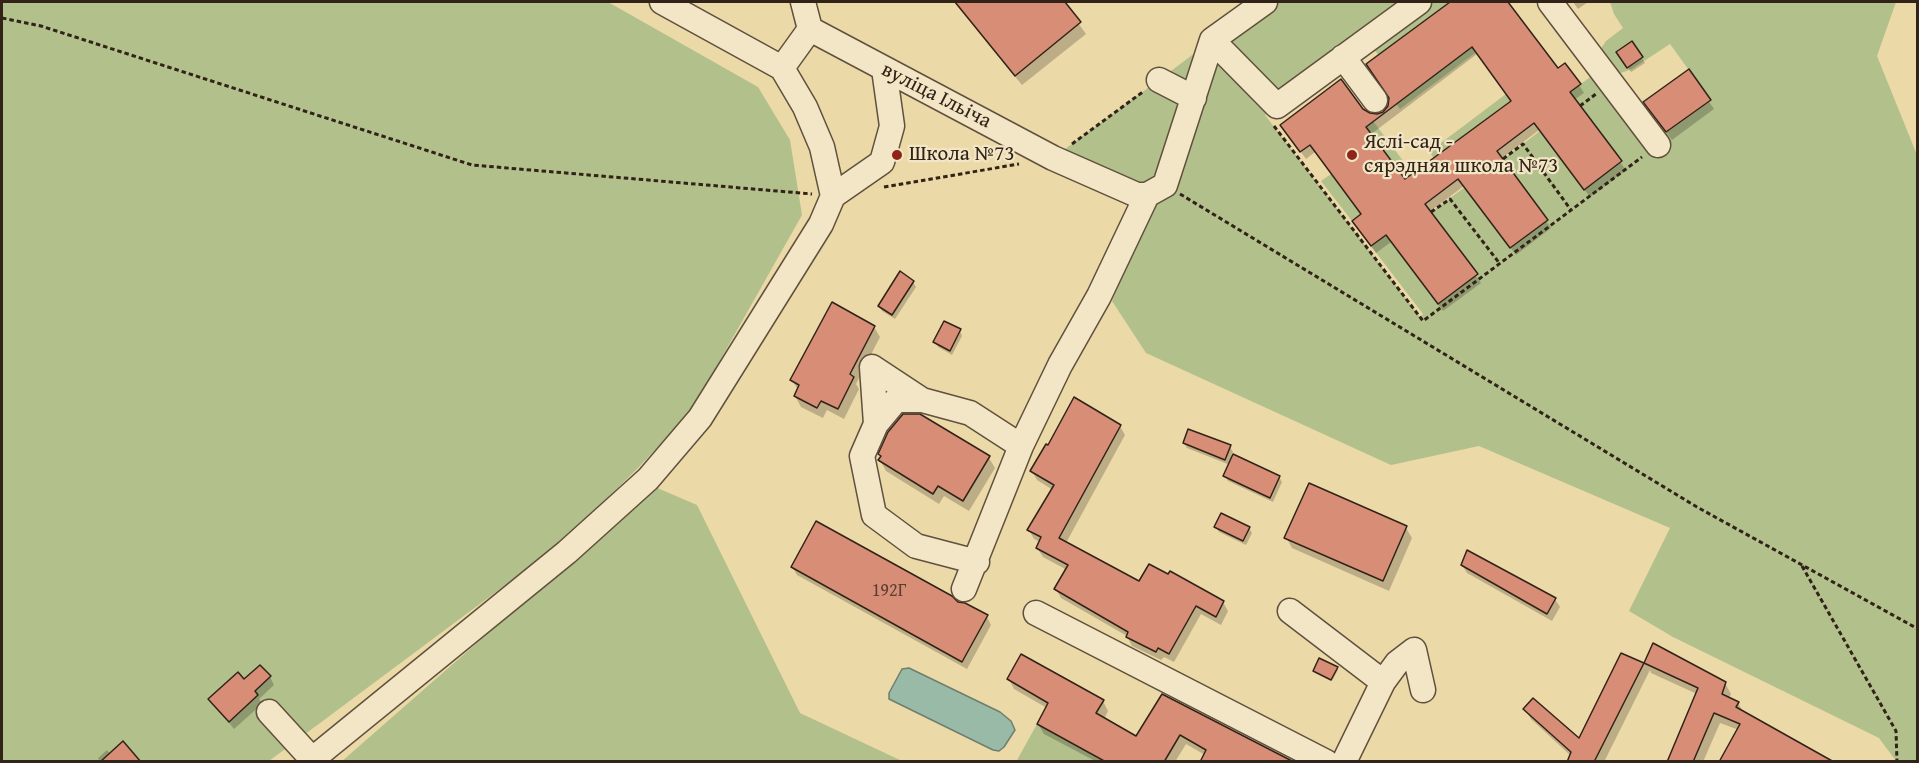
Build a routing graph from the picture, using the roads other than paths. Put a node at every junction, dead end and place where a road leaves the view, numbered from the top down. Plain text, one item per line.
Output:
1 (662, 2) edge
2 (803, 2) edge
3 (1264, 2) edge
4 (1419, 2) edge
5 (1550, 2) edge
6 (810, 29) junction
7 (1212, 40) junction
8 (1343, 57) junction
9 (782, 68) junction
10 (884, 69) junction
11 (1159, 80) dead end
12 (1194, 98) junction
13 (1375, 100) dead end
14 (1658, 145) road end
15 (1156, 190) junction
16 (833, 196) junction
17 (922, 400) junction
18 (876, 424) junction
19 (1021, 446) junction
20 (976, 562) junction
21 (964, 590) dead end
22 (1290, 611) dead end
23 (1036, 613) dead end
24 (1383, 682) junction
25 (1423, 690) dead end
26 (269, 712) dead end
27 (311, 760) edge
28 (1341, 761) edge

1 - 9 street
2 - 6 street
3 - 7 street
4 - 8 street
5 - 14 street
6 - 9 street
6 - 10 street, вуліца Ільіча
7 - 8 street
7 - 12 street
8 - 13 street
9 - 16 street
10 - 15 street, вуліца Ільіча
10 - 16 street
11 - 12 street
12 - 15 street
15 - 19 street
16 - 27 street
17 - 18 street
17 - 18 street
17 - 19 street
18 - 20 street
19 - 20 street
20 - 21 street
22 - 24 street
23 - 28 street
24 - 25 street
24 - 28 street
26 - 27 street

